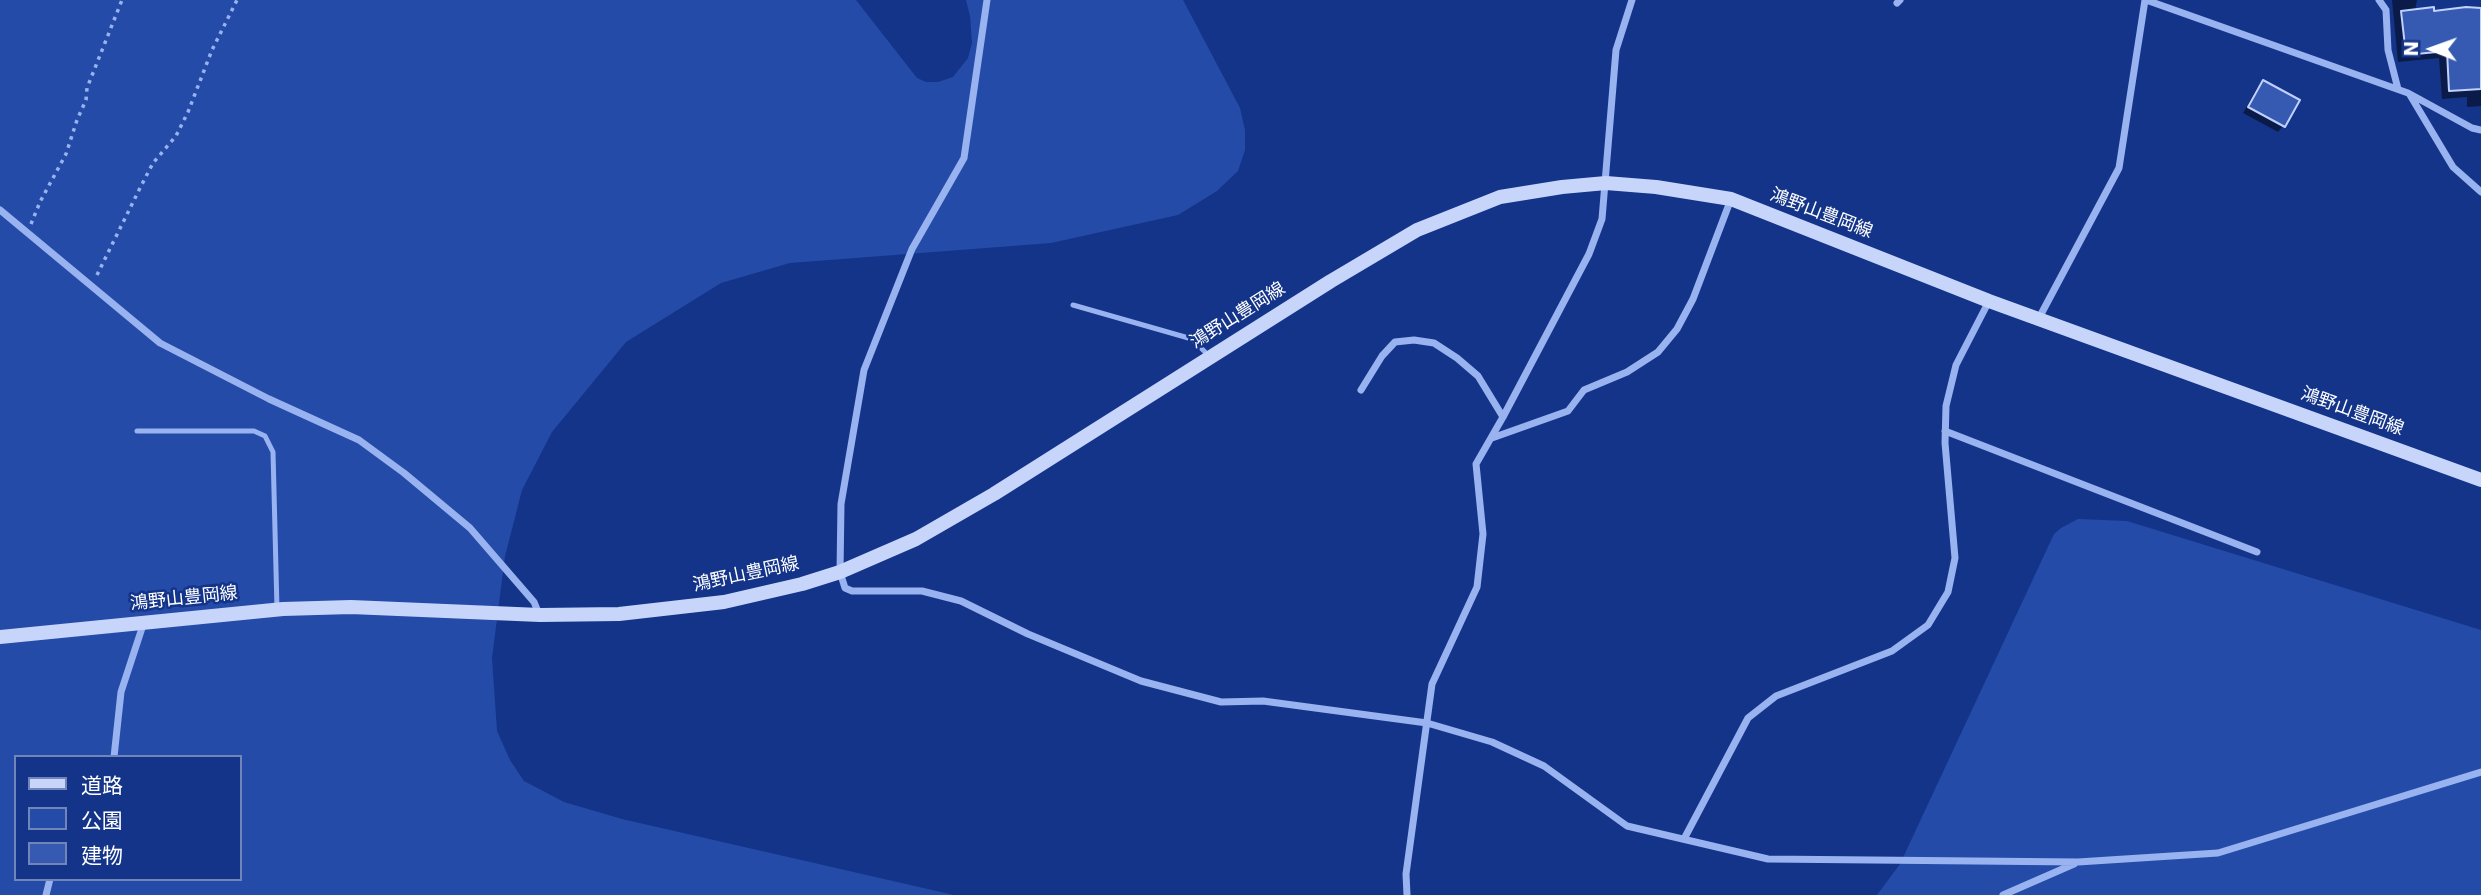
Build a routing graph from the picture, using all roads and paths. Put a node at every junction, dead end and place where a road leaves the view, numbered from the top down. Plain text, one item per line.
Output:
1 (122, 0) edge
2 (237, 0) edge
3 (987, 0) edge
4 (1632, 0) edge
5 (2146, 0) edge
6 (2380, 0) edge
7 (2398, 89) junction
8 (2408, 93) junction
9 (2481, 130) edge
10 (1606, 183) junction
11 (2481, 192) edge
12 (1731, 199) junction
13 (0, 209) edge
14 (28, 233) junction
15 (91, 286) junction
16 (1989, 300) junction
17 (1073, 305) dead end
18 (2039, 319) junction
19 (1210, 357) junction
20 (1361, 390) dead end
21 (1503, 417) junction
22 (137, 431) dead end
23 (1945, 431) junction
24 (1491, 438) junction
25 (2481, 480) edge
26 (2257, 552) dead end
27 (840, 572) junction
28 (277, 609) junction
29 (540, 615) junction
30 (144, 622) junction
31 (0, 637) edge
32 (1427, 723) junction
33 (114, 755) edge
34 (2481, 772) edge
35 (1684, 839) junction
36 (2078, 862) junction
37 (1406, 895) edge
38 (2003, 895) edge

1 - 14 path
2 - 15 path
3 - 27 street
4 - 10 street
5 - 7 street
5 - 18 street
6 - 7 street
7 - 8 street
8 - 9 street
8 - 11 street
10 - 12 main road, 鴻野山豊岡線
10 - 19 main road, 鴻野山豊岡線
10 - 21 street
12 - 16 main road, 鴻野山豊岡線
12 - 24 street
13 - 14 street
14 - 15 street
15 - 29 street
16 - 18 main road, 鴻野山豊岡線
16 - 23 street
17 - 19 lane
18 - 25 main road, 鴻野山豊岡線
19 - 27 main road, 鴻野山豊岡線
20 - 21 street
21 - 24 street
22 - 28 lane
23 - 26 street
23 - 35 street
24 - 32 street
27 - 29 main road, 鴻野山豊岡線
27 - 32 street
28 - 29 main road, 鴻野山豊岡線
28 - 30 main road, 鴻野山豊岡線
30 - 31 main road, 鴻野山豊岡線
30 - 33 street
32 - 35 street
32 - 37 street
34 - 36 street
35 - 36 street
36 - 38 street

